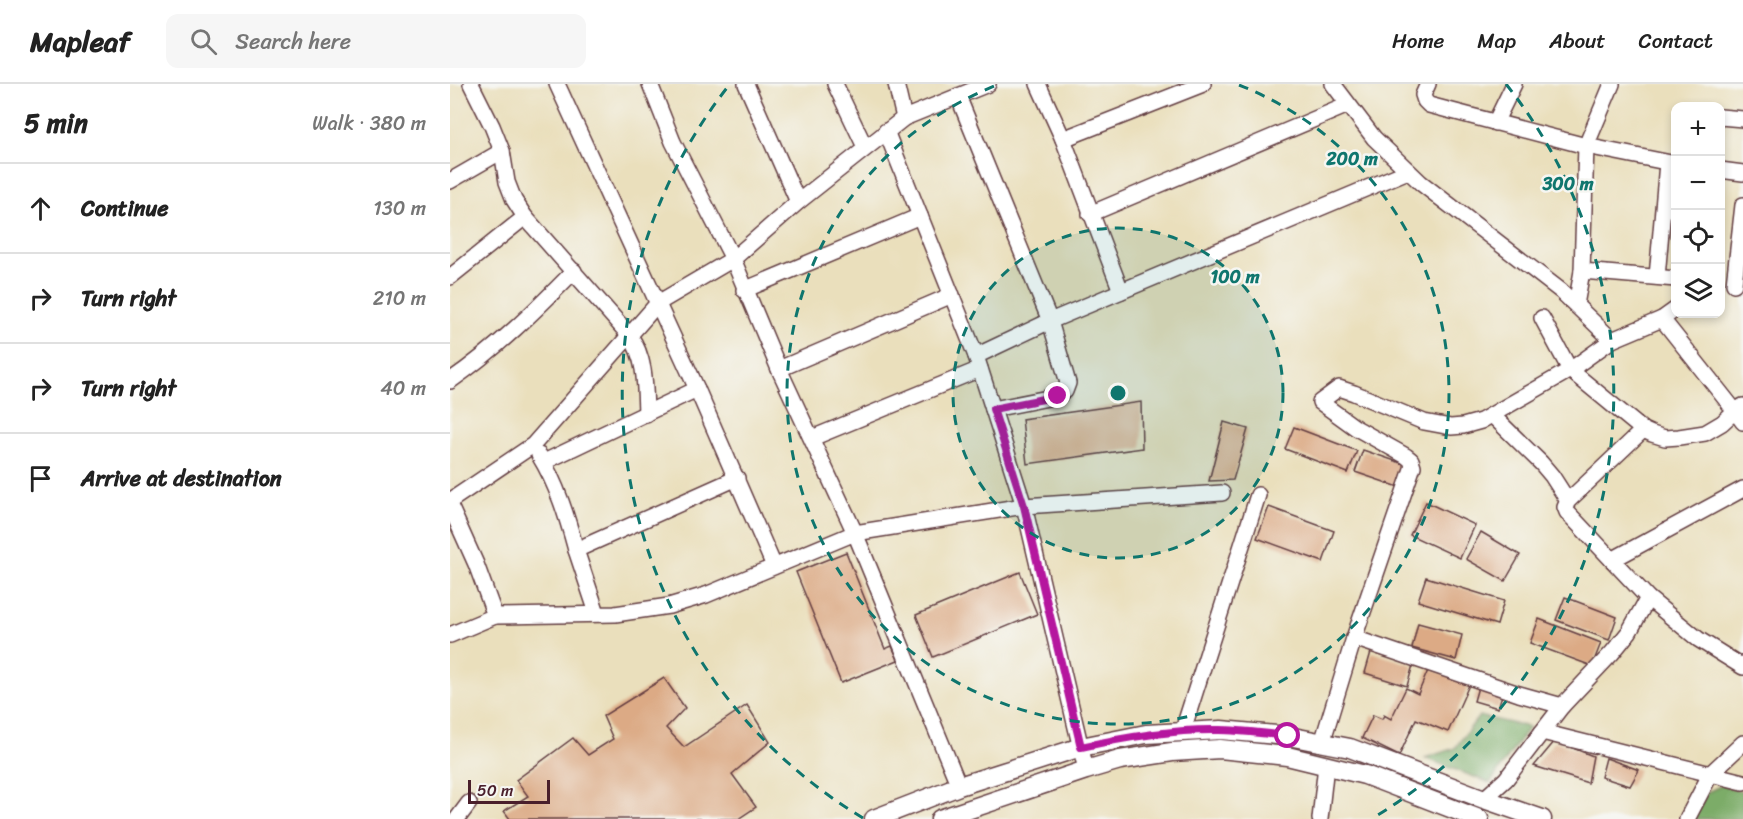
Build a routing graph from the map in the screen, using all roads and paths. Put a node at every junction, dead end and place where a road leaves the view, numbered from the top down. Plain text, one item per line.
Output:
1 (471, 84) edge
2 (557, 84) edge
3 (650, 84) edge
4 (747, 84) edge
5 (835, 84) edge
6 (896, 84) edge
7 (988, 84) edge
8 (1038, 84) edge
9 (1203, 84) edge
10 (1333, 84) edge
11 (1428, 84) edge
12 (1514, 84) edge
13 (1612, 84) edge
14 (958, 96) junction
15 (1348, 105) junction
16 (1725, 117) edge
17 (904, 118) junction
18 (1743, 119) edge
19 (1495, 123) junction
20 (886, 131) junction
21 (1063, 139) junction
22 (1586, 146) junction
23 (865, 147) junction
24 (502, 151) junction
25 (1671, 163) edge
26 (1408, 171) junction
27 (1725, 171) edge
28 (1743, 173) edge
29 (450, 181) edge
30 (798, 202) junction
31 (1743, 205) edge
32 (1090, 214) junction
33 (920, 216) junction
34 (525, 217) junction
35 (733, 259) junction
36 (574, 271) junction
37 (1582, 271) junction
38 (450, 277) edge
39 (1657, 278) junction
40 (1671, 279) edge
41 (1733, 284) edge
42 (744, 290) junction
43 (1121, 291) junction
44 (952, 295) junction
45 (658, 303) junction
46 (1576, 305) junction
47 (1671, 313) edge
48 (1542, 318) dead end
49 (1662, 319) junction
50 (1050, 321) junction
51 (630, 336) junction
52 (1612, 340) junction
53 (978, 363) junction
54 (779, 369) junction
55 (1570, 370) junction
56 (450, 381) edge
57 (698, 389) junction
58 (993, 409) junction
59 (1740, 413) edge
60 (646, 414) junction
61 (1492, 415) junction
62 (1643, 430) junction
63 (812, 438) junction
64 (533, 445) junction
65 (543, 462) junction
66 (737, 477) junction
67 (1743, 489) edge
68 (450, 490) edge
69 (466, 491) junction
70 (1222, 493) dead end
71 (1258, 495) dead end
72 (450, 501) edge
73 (1568, 501) junction
74 (450, 506) edge
75 (1024, 506) junction
76 (855, 533) junction
77 (576, 550) junction
78 (1612, 560) junction
79 (774, 566) junction
80 (1648, 598) junction
81 (597, 613) junction
82 (495, 616) junction
83 (450, 635) edge
84 (1354, 638) junction
85 (1743, 667) edge
86 (1562, 706) junction
87 (1183, 730) junction
88 (1542, 732) junction
89 (1322, 743) junction
90 (1743, 744) edge
91 (1081, 747) junction
92 (1326, 765) junction
93 (1086, 770) junction
94 (1711, 773) junction
95 (1743, 782) edge
96 (959, 786) junction
97 (1484, 799) junction
98 (469, 803) dead end
99 (457, 819) edge
100 (874, 819) edge
101 (940, 819) edge
102 (1320, 819) edge
103 (1479, 819) edge
104 (1542, 819) edge
105 (1687, 819) edge

1 - 24 street
2 - 45 street
3 - 35 street
4 - 30 street
5 - 23 street
6 - 17 street
7 - 14 street
8 - 21 street
9 - 21 street
10 - 15 street
11 - 19 street
12 - 19 street
13 - 22 street
14 - 17 street
14 - 50 street
15 - 26 street
15 - 32 street
16 - 18 street
17 - 20 street
19 - 22 street
20 - 23 street
20 - 33 street
21 - 32 street
22 - 25 street
22 - 37 street
23 - 30 street
24 - 29 street
24 - 34 street
25 - 39 street
26 - 43 street
26 - 46 street
27 - 28 street
30 - 35 street
31 - 41 street
32 - 43 street
33 - 42 street
33 - 44 street
34 - 36 street
34 - 38 street
35 - 42 street
35 - 45 street
36 - 51 street
36 - 56 street
37 - 39 street
37 - 46 street
39 - 40 street
42 - 54 street
43 - 50 street
44 - 53 street
44 - 54 street
45 - 51 street
45 - 57 street
46 - 52 street
47 - 49 street
48 - 55 street
49 - 52 street
49 - 59 street
50 - 53 street
50 - 58 street
51 - 60 street
51 - 64 street
52 - 55 street
53 - 58 street
53 - 63 street
54 - 63 street
55 - 61 street
55 - 62 street
57 - 60 street
57 - 66 street
58 - 75 street
59 - 62 street
60 - 65 street
61 - 73 street
61 - 84 street
62 - 73 street
63 - 76 street
64 - 65 street
64 - 69 street
65 - 77 street
66 - 77 street
66 - 79 street
67 - 78 street
68 - 69 street
69 - 72 street
70 - 75 street
71 - 87 street
73 - 78 street
74 - 82 street
75 - 76 street
75 - 91 street
76 - 79 street
76 - 96 street
77 - 81 street
78 - 80 street
79 - 81 street
80 - 85 street
80 - 86 street
81 - 82 street
82 - 83 street
84 - 86 street
84 - 89 street
86 - 88 street
87 - 89 main road
87 - 91 main road
88 - 94 street
88 - 97 street
89 - 97 main road
90 - 94 street
91 - 93 street
91 - 96 main road
92 - 93 main road
92 - 102 street
92 - 103 main road
93 - 101 main road
94 - 95 street
94 - 105 street
96 - 100 main road
97 - 104 main road
98 - 99 street

